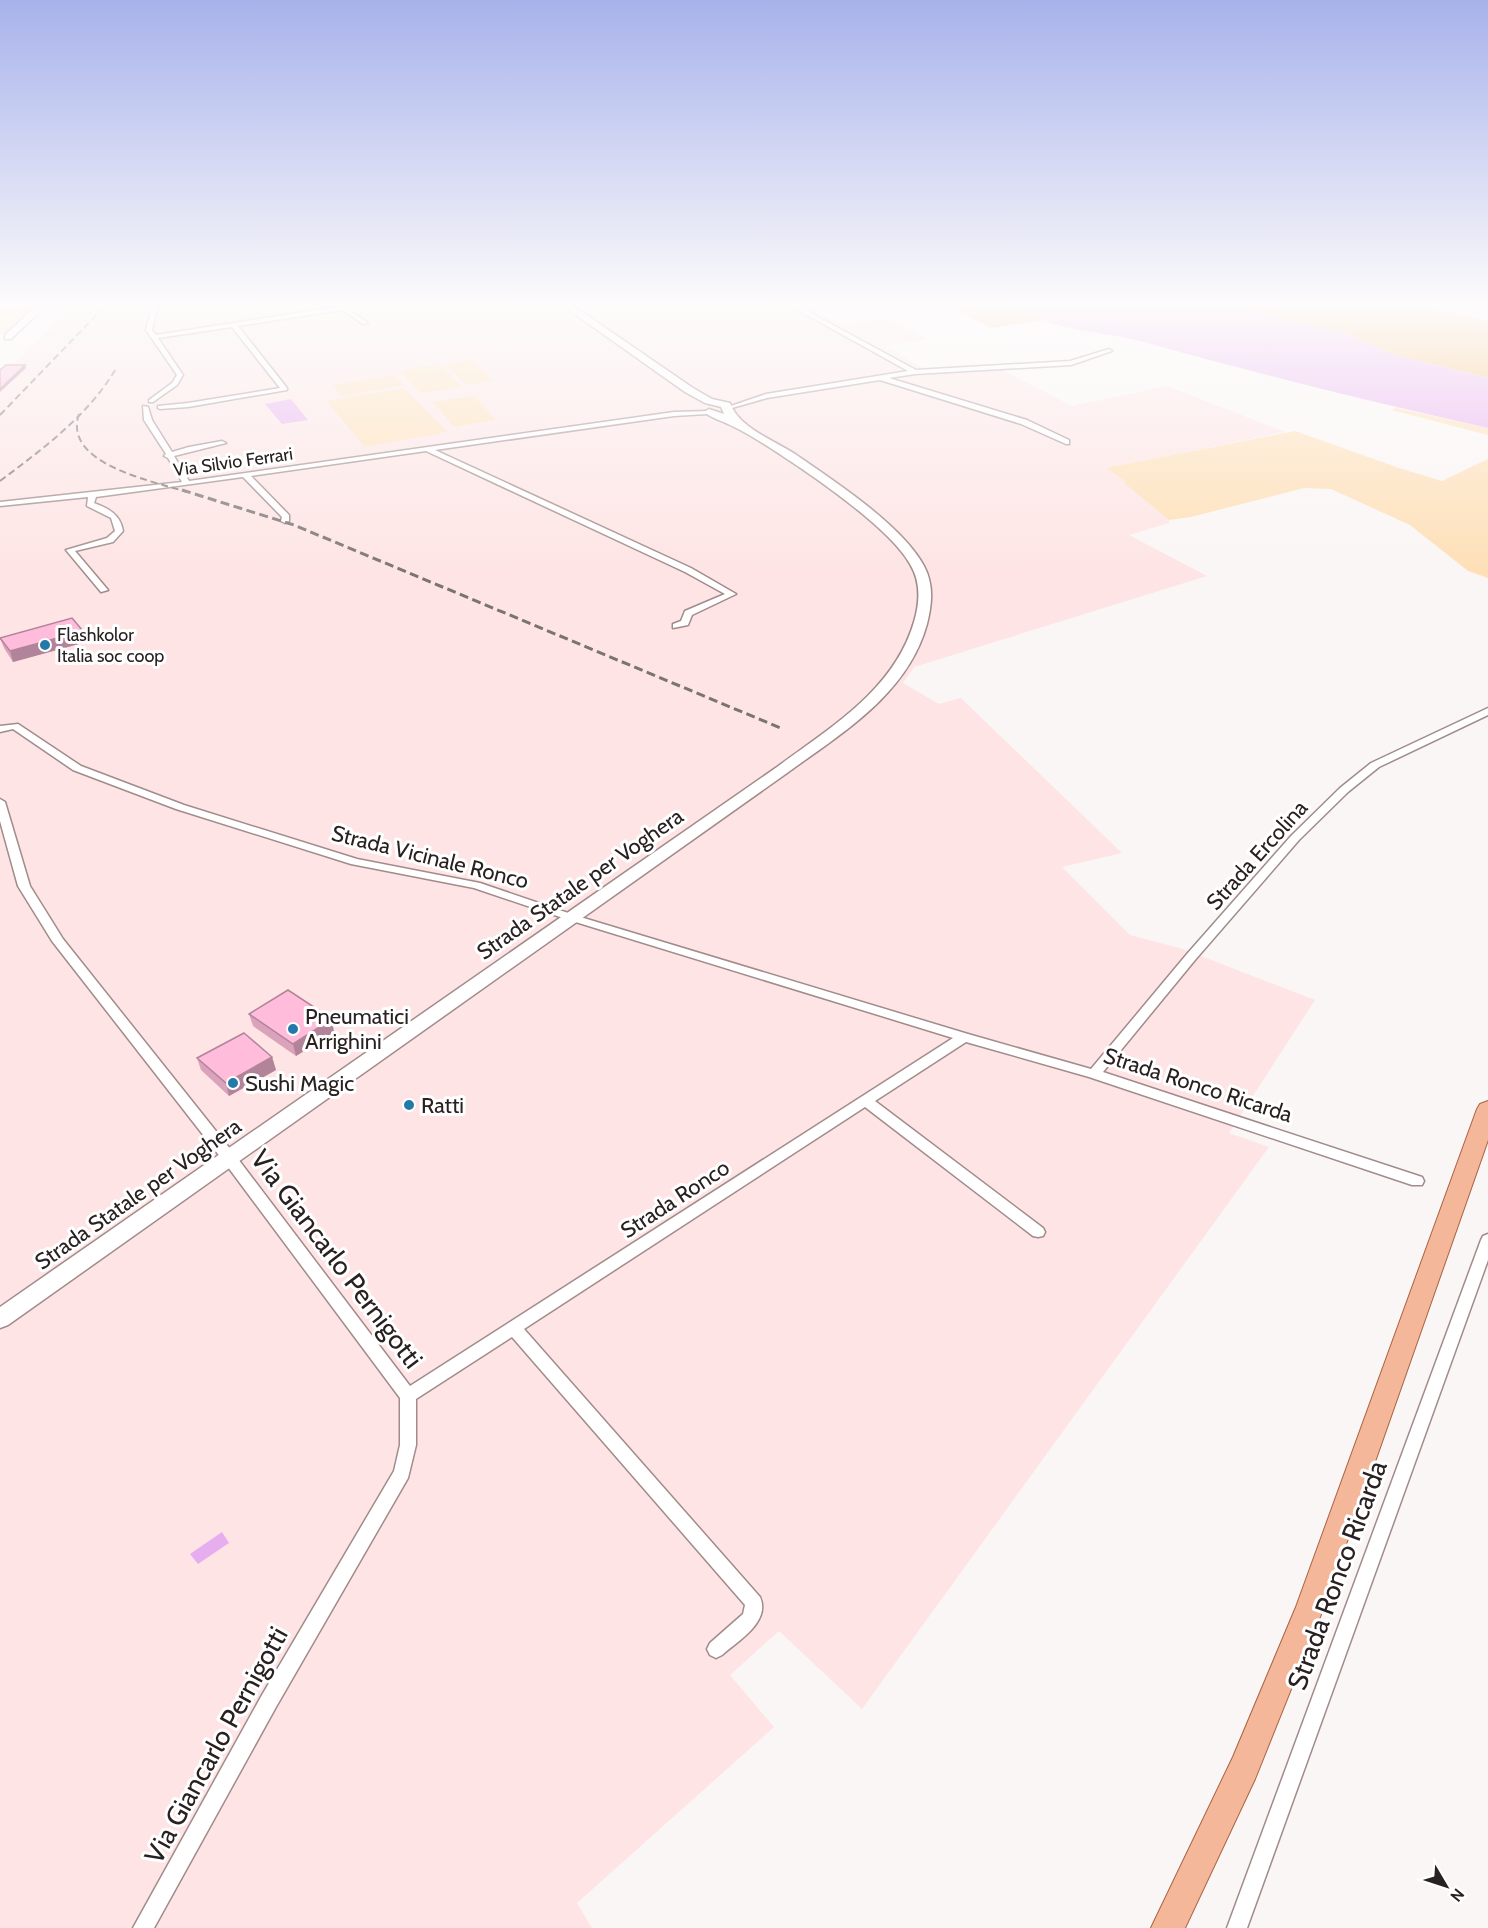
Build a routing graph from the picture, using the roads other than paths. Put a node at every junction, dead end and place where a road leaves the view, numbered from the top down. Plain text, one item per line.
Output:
1 (164, 395) edge
2 (249, 395) edge
3 (696, 395) edge
4 (772, 395) edge
5 (938, 395) edge
6 (157, 404) junction
7 (713, 407) junction
8 (740, 426) junction
9 (1066, 442) dead end
10 (222, 443) dead end
11 (426, 449) junction
12 (166, 453) junction
13 (245, 475) junction
14 (187, 483) junction
15 (92, 496) junction
16 (0, 504) edge
17 (285, 521) dead end
18 (104, 590) dead end
19 (676, 626) dead end
20 (1488, 711) edge
21 (0, 729) edge
22 (0, 802) edge
23 (573, 918) junction
24 (964, 1037) junction
25 (1094, 1074) junction
26 (865, 1100) junction
27 (1488, 1109) edge
28 (230, 1159) junction
29 (1417, 1181) dead end
30 (1038, 1232) dead end
31 (1488, 1240) edge
32 (0, 1319) edge
33 (514, 1328) junction
34 (408, 1396) junction
35 (716, 1649) dead end
36 (143, 1928) edge
37 (1168, 1928) edge
38 (1237, 1928) edge

1 - 6 street
2 - 6 street
3 - 7 main road, Strada Statale per Voghera
4 - 7 street, Via Silvio Ferrari
5 - 9 street
6 - 12 street
7 - 8 main road, Strada Statale per Voghera
7 - 8 main road, Strada Statale per Voghera
7 - 11 street, Via Silvio Ferrari
8 - 23 main road, Strada Statale per Voghera
10 - 12 street
11 - 13 street, Via Silvio Ferrari
11 - 19 street
12 - 14 street
13 - 14 street, Via Silvio Ferrari
13 - 17 street
14 - 15 street, Via Silvio Ferrari
15 - 16 street, Via Silvio Ferrari
15 - 18 street
20 - 25 street, Strada Ercolina
21 - 23 street, Strada Vicinale Ronco
22 - 28 street, Via Giancarlo Pernigotti
23 - 24 street, Strada Vicinale Ronco
23 - 28 main road, Strada Statale per Voghera
24 - 25 street, Strada Ronco Ricarda
24 - 26 street, Strada Ronco
25 - 29 street, Strada Ronco Ricarda
26 - 30 street
26 - 33 street, Strada Ronco
27 - 37 main road
28 - 32 main road, Strada Statale per Voghera
28 - 34 street, Via Giancarlo Pernigotti
31 - 38 street, Strada Ronco Ricarda
33 - 34 street, Strada Ronco
33 - 35 street
34 - 36 street, Via Giancarlo Pernigotti

